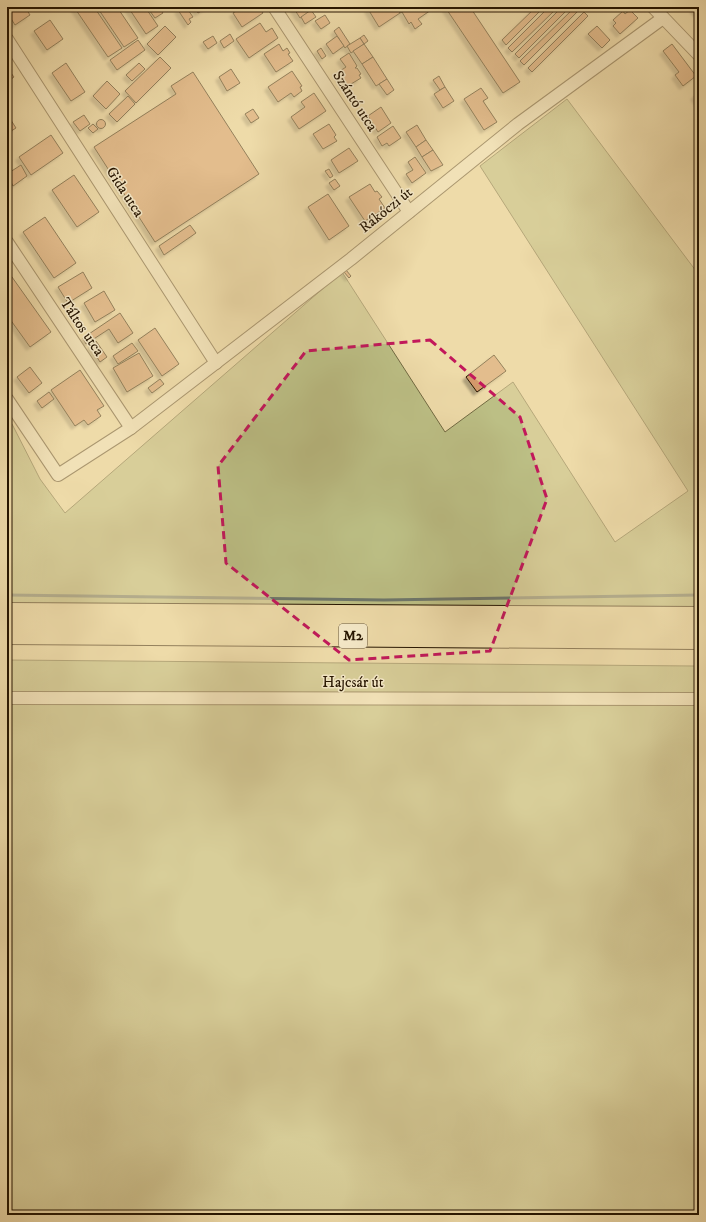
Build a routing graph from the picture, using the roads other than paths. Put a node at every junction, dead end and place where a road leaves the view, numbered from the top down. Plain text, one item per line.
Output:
1 (274, 7) edge
2 (652, 7) edge
3 (663, 18) junction
4 (7, 39) edge
5 (697, 50) edge
6 (409, 212) junction
7 (7, 242) edge
8 (216, 363) junction
9 (7, 399) edge
10 (131, 428) junction
11 (7, 614) edge
12 (699, 618) edge
13 (7, 633) edge
14 (699, 638) edge
15 (7, 698) edge
16 (699, 699) edge

1 - 6 street, Szántó utca
2 - 3 street
3 - 5 street
3 - 6 street, Rákóczi út
4 - 8 street, Gida utca
6 - 8 street, Rákóczi út
7 - 10 street, Táltos utca
8 - 10 street, Rákóczi út
9 - 10 street, Rákóczi út
11 - 12 highway, M2
13 - 14 highway, M2
15 - 16 street, Hajcsár út

